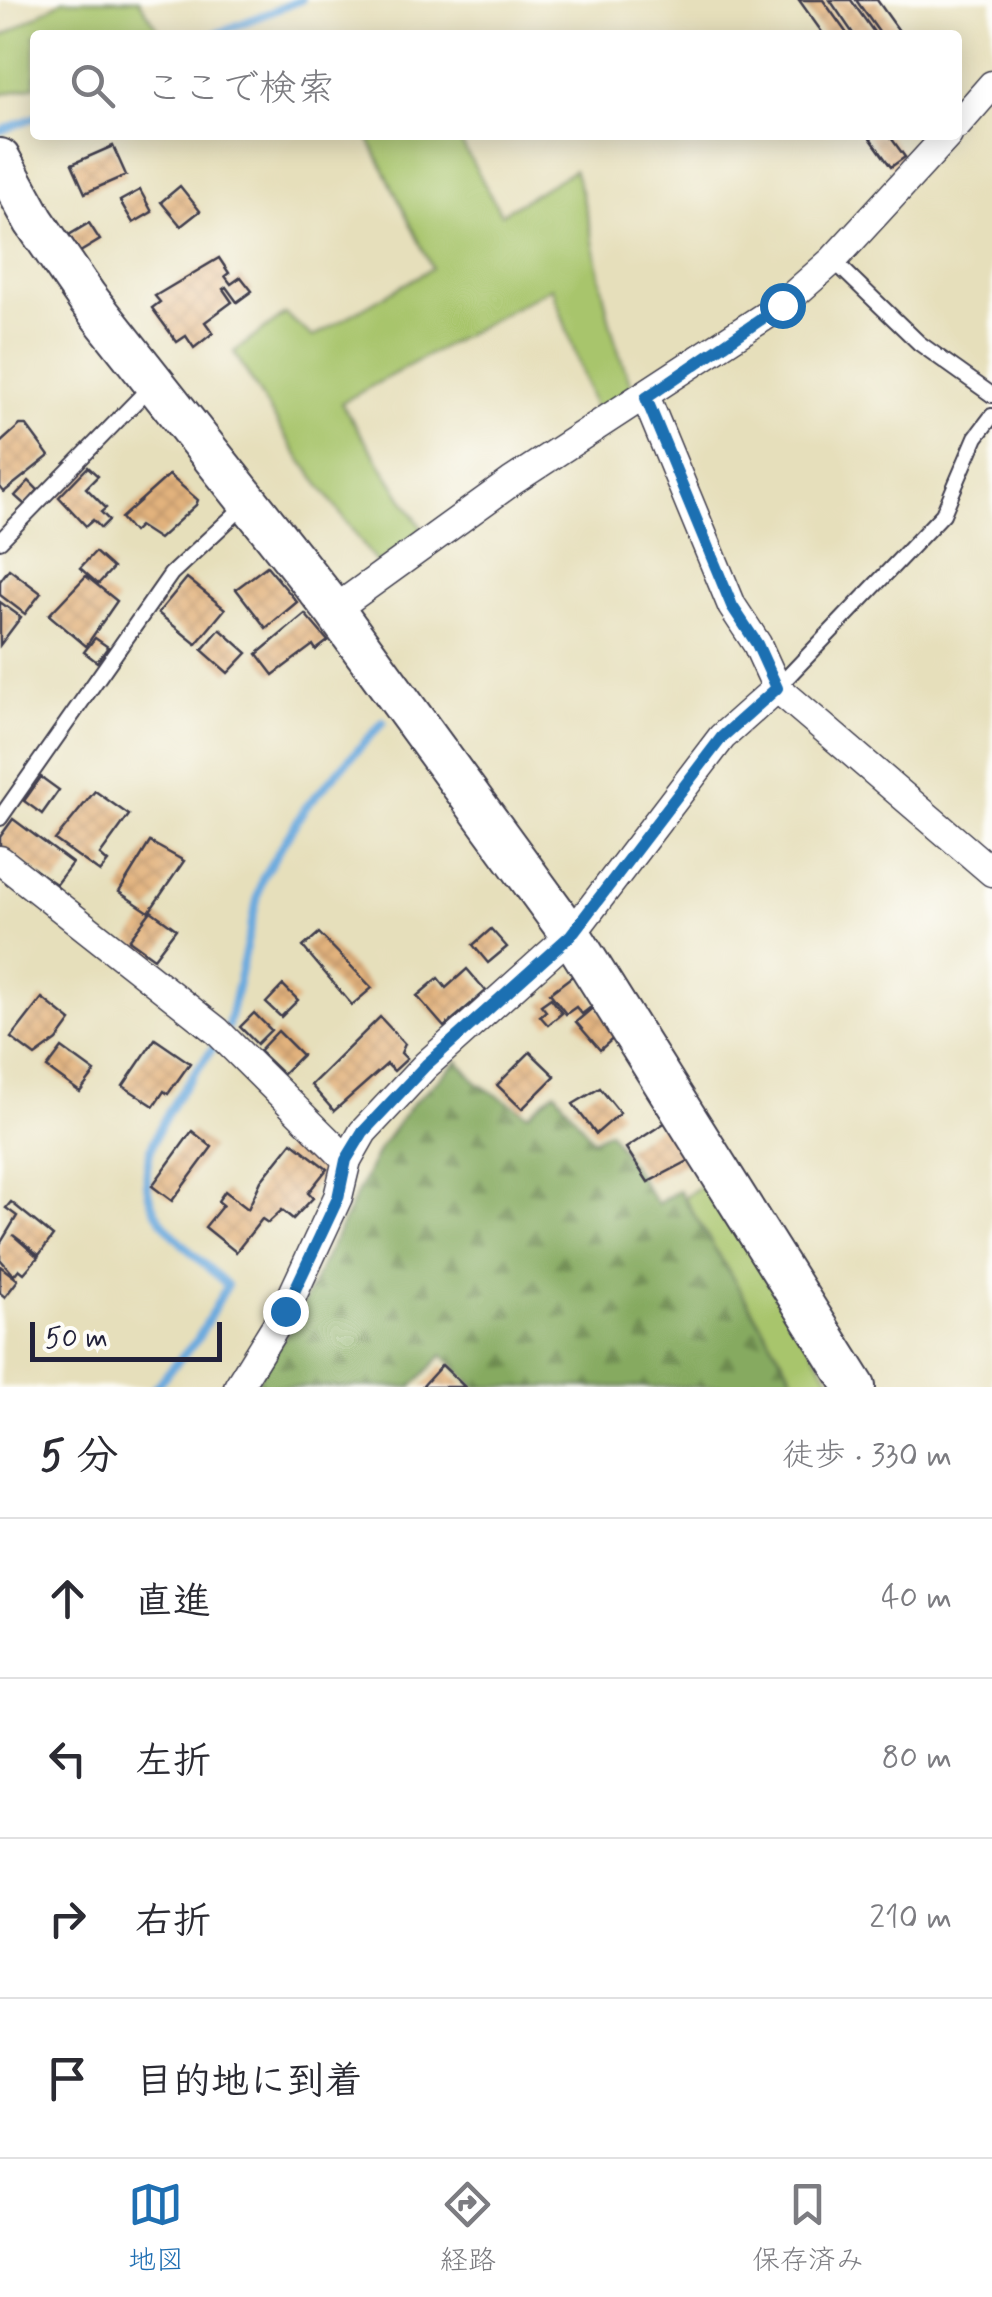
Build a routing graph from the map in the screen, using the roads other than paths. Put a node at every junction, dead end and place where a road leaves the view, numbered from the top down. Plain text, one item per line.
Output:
1 (992, 85) edge
2 (962, 120) edge
3 (943, 140) edge
4 (0, 159) edge
5 (833, 260) junction
6 (154, 384) junction
7 (992, 395) edge
8 (646, 398) junction
9 (992, 416) edge
10 (250, 500) junction
11 (0, 541) edge
12 (334, 610) junction
13 (777, 688) junction
14 (0, 818) edge
15 (0, 860) edge
16 (992, 872) edge
17 (571, 935) junction
18 (346, 1160) junction
19 (238, 1387) edge
20 (855, 1387) edge

1 - 2 street
3 - 5 street
4 - 6 street
5 - 7 lane
5 - 8 street
6 - 10 street
6 - 11 lane
8 - 12 street
8 - 13 street
9 - 13 lane
10 - 12 street
10 - 14 lane
12 - 17 street
13 - 16 street
13 - 17 street
15 - 18 street
17 - 18 street
17 - 20 street
18 - 19 street

